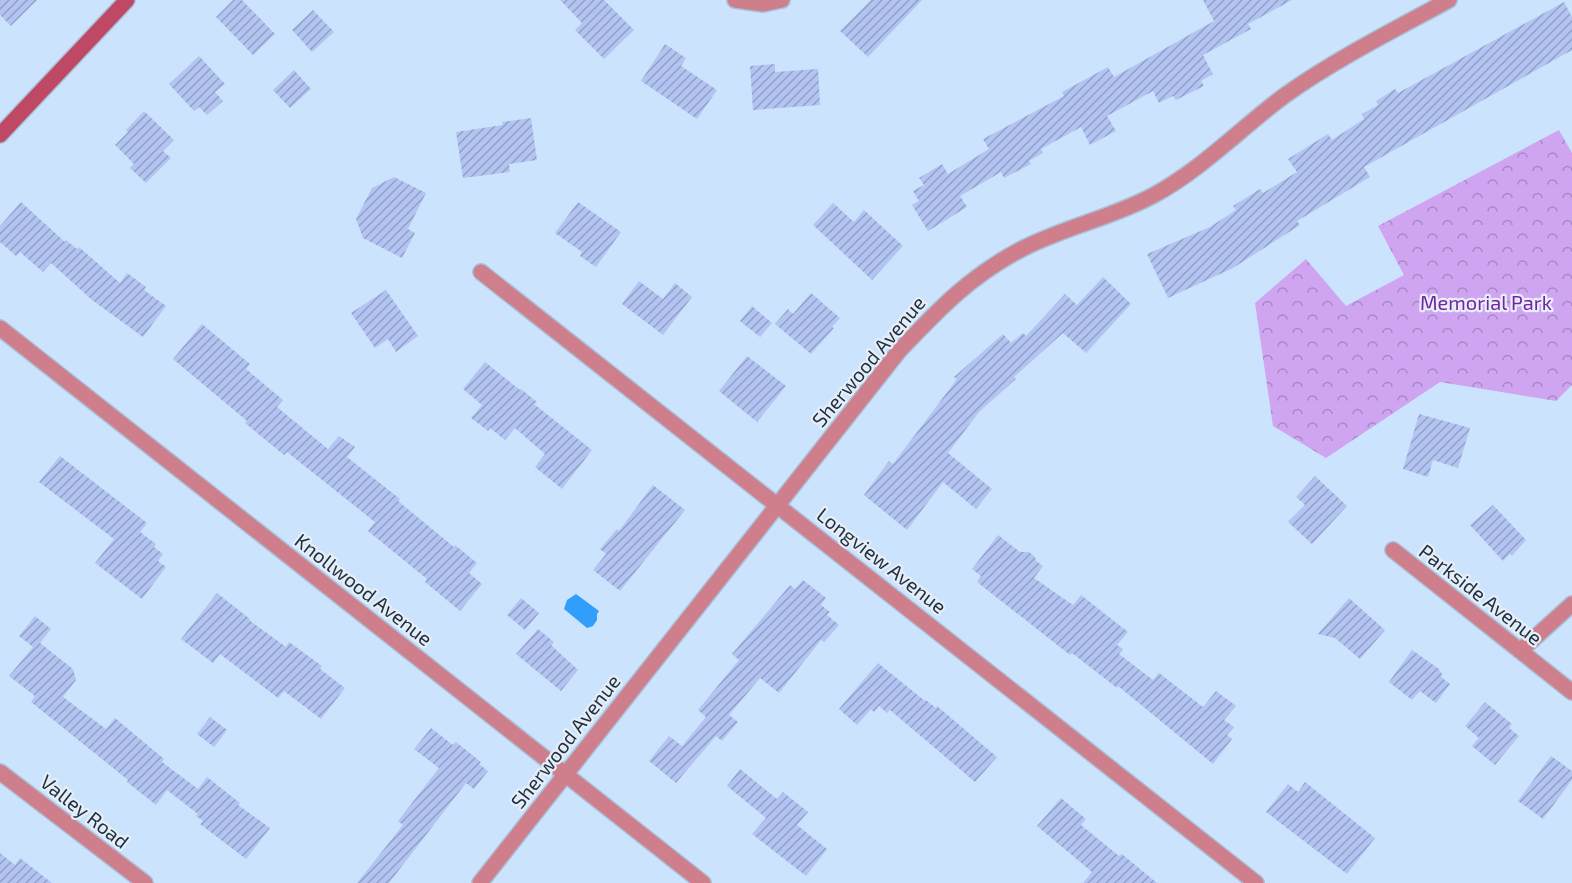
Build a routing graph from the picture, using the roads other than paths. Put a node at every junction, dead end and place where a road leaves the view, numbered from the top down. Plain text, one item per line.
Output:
1 (127, 0) edge
2 (735, 0) edge
3 (782, 0) edge
4 (1449, 0) edge
5 (0, 135) edge
6 (482, 272) dead end
7 (0, 328) edge
8 (778, 504) junction
9 (1393, 550) dead end
10 (1572, 604) edge
11 (1520, 651) junction
12 (1572, 692) edge
13 (0, 772) edge
14 (565, 775) junction
15 (145, 883) edge
16 (480, 883) edge
17 (703, 883) edge
18 (1256, 883) edge

1 - 5 street
2 - 3 street
4 - 8 street, Sherwood Avenue
6 - 8 street, Longview Avenue
7 - 14 street, Knollwood Avenue
8 - 14 street, Sherwood Avenue
8 - 18 street, Longview Avenue
9 - 11 street, Parkside Avenue
10 - 11 street
11 - 12 street, Parkside Avenue
13 - 15 street, Valley Road
14 - 16 street, Sherwood Avenue
14 - 17 street, Knollwood Avenue

